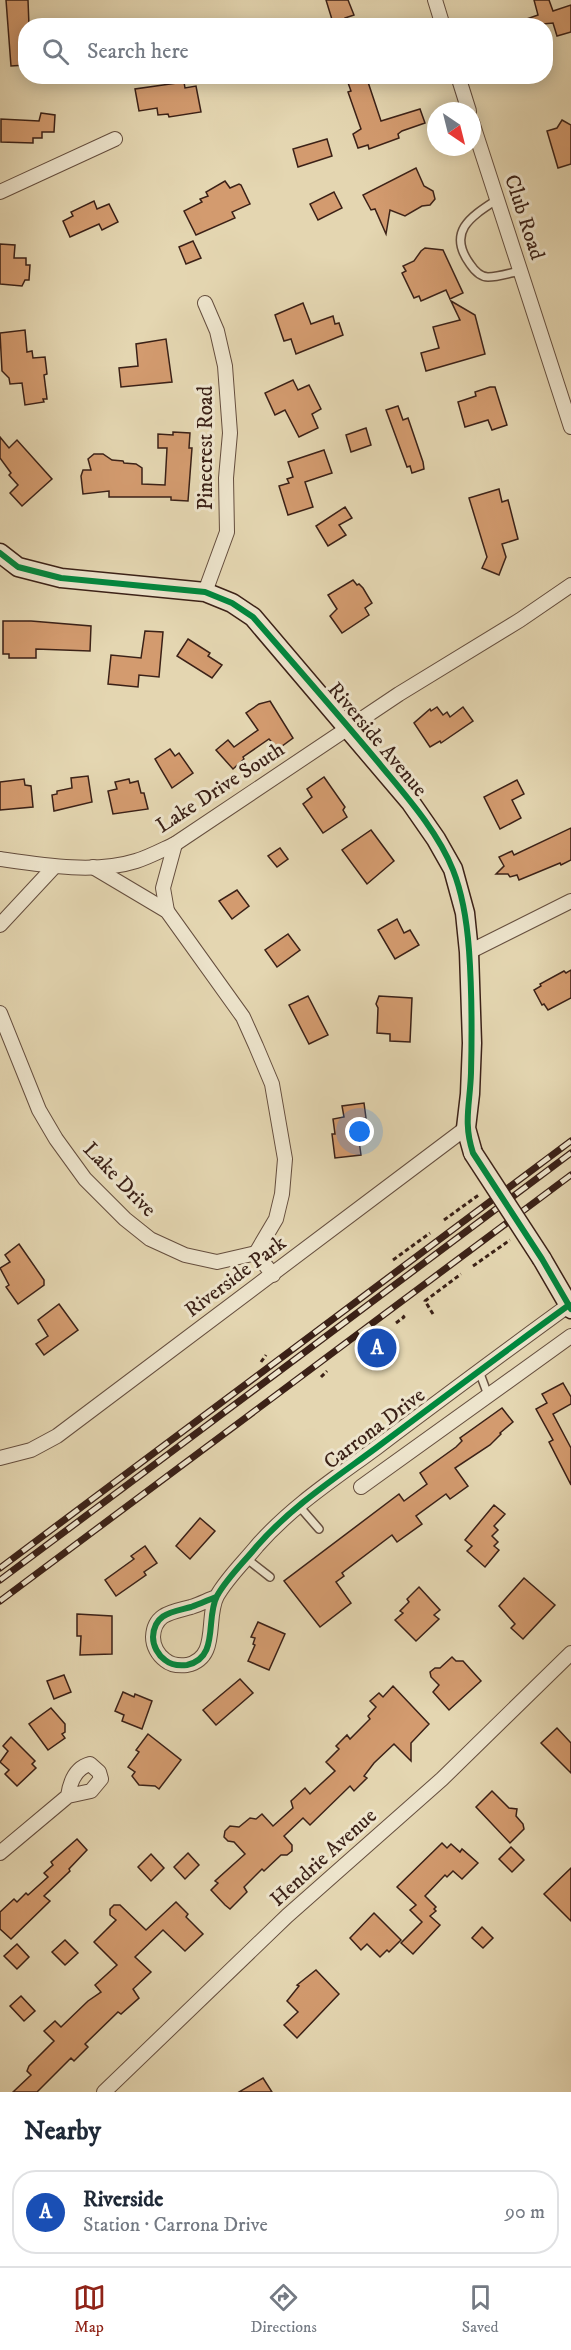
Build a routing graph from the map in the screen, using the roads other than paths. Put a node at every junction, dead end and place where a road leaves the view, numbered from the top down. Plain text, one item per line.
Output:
1 (435, 0) edge
2 (441, 18) edge
3 (461, 84) edge
4 (466, 102) edge
5 (115, 139) dead end
6 (481, 149) edge
7 (0, 192) edge
8 (498, 199) junction
9 (520, 271) junction
10 (204, 303) dead end
11 (571, 427) edge
12 (0, 553) edge
13 (571, 585) edge
14 (205, 592) junction
15 (349, 728) junction
16 (175, 844) junction
17 (0, 859) edge
18 (54, 867) junction
19 (93, 867) junction
20 (571, 901) edge
21 (167, 911) junction
22 (0, 925) edge
23 (469, 952) junction
24 (0, 1013) edge
25 (466, 1128) junction
26 (256, 1253) junction
27 (273, 1275) junction
28 (570, 1307) edge
29 (571, 1336) edge
30 (478, 1371) junction
31 (488, 1395) junction
32 (0, 1458) edge
33 (361, 1487) dead end
34 (298, 1505) junction
35 (319, 1529) dead end
36 (247, 1559) junction
37 (270, 1577) dead end
38 (216, 1597) junction
39 (571, 1653) edge
40 (68, 1796) dead end
41 (0, 1853) edge
42 (104, 2092) edge

1 - 2 street
3 - 4 street
5 - 7 street
6 - 8 street, Club Road
8 - 9 street, Club Road
8 - 9 lane
9 - 11 street, Club Road
10 - 14 street, Pinecrest Road
12 - 14 street, Riverside Avenue
13 - 15 street
14 - 15 street, Riverside Avenue
15 - 16 street, Lake Drive South
15 - 23 street, Riverside Avenue
16 - 19 street, Lake Drive South
16 - 21 street
17 - 18 street, Lake Drive South
18 - 19 street, Lake Drive South
18 - 22 street
19 - 21 street
20 - 23 street
21 - 26 street
23 - 25 street, Riverside Avenue
24 - 26 street, Lake Drive
25 - 27 street, Riverside Park
25 - 28 street, Riverside Avenue, bridge
26 - 27 street
27 - 32 street, Riverside Park
28 - 30 street, Carrona Drive
29 - 31 street
30 - 31 lane
30 - 34 street, Carrona Drive
31 - 33 street
34 - 35 lane
34 - 36 street, Carrona Drive
36 - 37 lane
36 - 38 street, Carrona Drive
38 - 38 street, Carrona Drive
39 - 42 street, Hendrie Avenue
40 - 41 street

